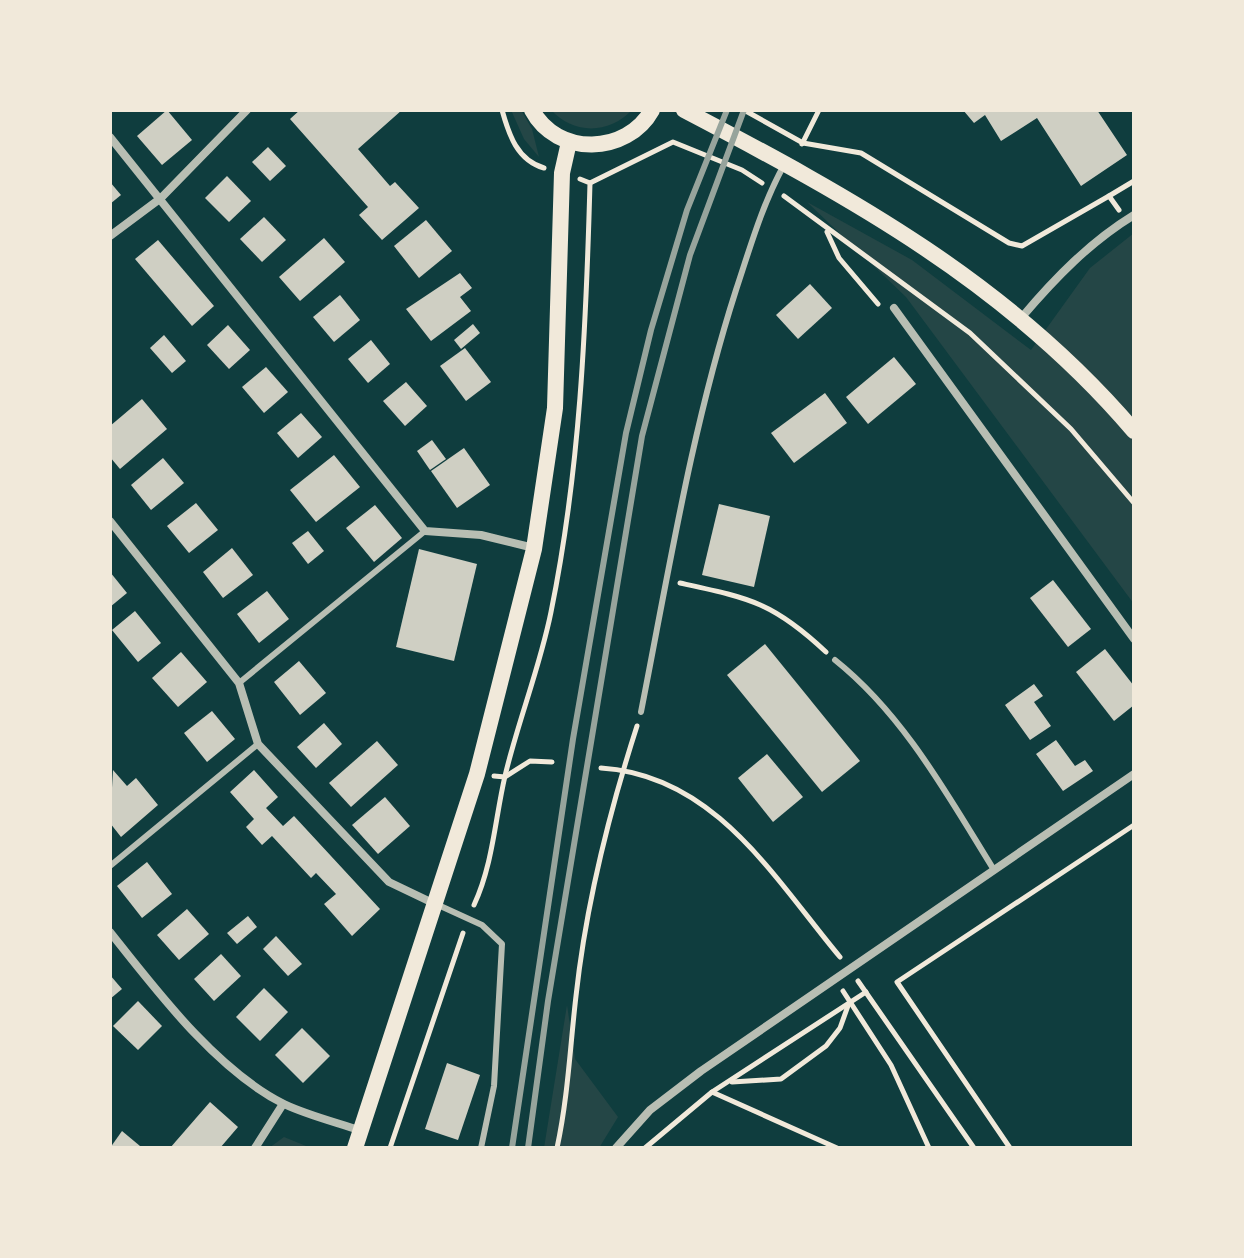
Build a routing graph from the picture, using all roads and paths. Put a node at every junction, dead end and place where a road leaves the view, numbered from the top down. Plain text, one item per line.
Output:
1 (247, 110) edge
2 (532, 110) edge
3 (652, 110) edge
4 (684, 110) edge
5 (744, 110) edge
6 (819, 110) edge
7 (110, 137) edge
8 (569, 142) junction
9 (803, 143) junction
10 (785, 162) junction
11 (1134, 181) edge
12 (590, 183) dead end
13 (771, 189) junction
14 (1109, 196) junction
15 (161, 198) junction
16 (1130, 217) edge
17 (826, 231) junction
18 (110, 236) edge
19 (894, 308) joint
20 (1022, 317) junction
21 (1134, 431) edge
22 (1134, 503) edge
23 (110, 521) edge
24 (425, 531) junction
25 (534, 549) junction
26 (667, 581) junction
27 (1134, 639) edge
28 (835, 660) joint
29 (239, 683) junction
30 (641, 712) joint
31 (258, 744) junction
32 (552, 762) dead end
33 (601, 768) dead end
34 (623, 770) junction
35 (477, 774) junction
36 (1134, 774) edge
37 (505, 777) junction
38 (1134, 825) edge
39 (110, 866) edge
40 (994, 870) junction
41 (436, 904) junction
42 (468, 918) junction
43 (110, 932) edge
44 (851, 970) junction
45 (837, 980) junction
46 (866, 992) junction
47 (850, 1003) junction
48 (731, 1082) junction
49 (712, 1092) junction
50 (283, 1104) junction
51 (359, 1130) junction
52 (255, 1148) edge
53 (355, 1148) edge
54 (390, 1148) edge
55 (481, 1148) edge
56 (557, 1148) edge
57 (616, 1148) edge
58 (645, 1148) edge
59 (837, 1148) edge
60 (929, 1148) edge
61 (974, 1148) edge
62 (1010, 1148) edge

1 - 15 street
2 - 8 main road
3 - 8 main road
4 - 10 main road
5 - 9 path
6 - 9 path
7 - 15 street
8 - 25 main road
9 - 10 path
9 - 14 path
10 - 13 lane
10 - 20 main road
11 - 14 path
12 - 13 path
13 - 17 path
13 - 26 lane
14 - 16 path
15 - 18 street
15 - 24 street
16 - 20 street
17 - 19 path
17 - 22 path
19 - 27 street
20 - 21 main road
23 - 29 street
24 - 25 street
24 - 29 lane
25 - 35 main road
26 - 28 path
26 - 30 lane
28 - 40 lane
29 - 31 street
30 - 34 path
31 - 39 lane
31 - 41 street
32 - 37 path
33 - 34 path
34 - 44 path
34 - 56 path
35 - 37 path
35 - 41 main road
36 - 40 street
37 - 42 path
38 - 62 path
40 - 44 street
41 - 42 lane
41 - 51 main road
42 - 54 path
42 - 55 lane
43 - 50 street
44 - 45 street
44 - 46 path
45 - 47 path
45 - 57 street
46 - 47 path
46 - 61 path
47 - 48 path
47 - 48 path
47 - 60 path
48 - 49 path
49 - 58 path
49 - 59 path
50 - 51 street
50 - 52 street
51 - 53 main road

